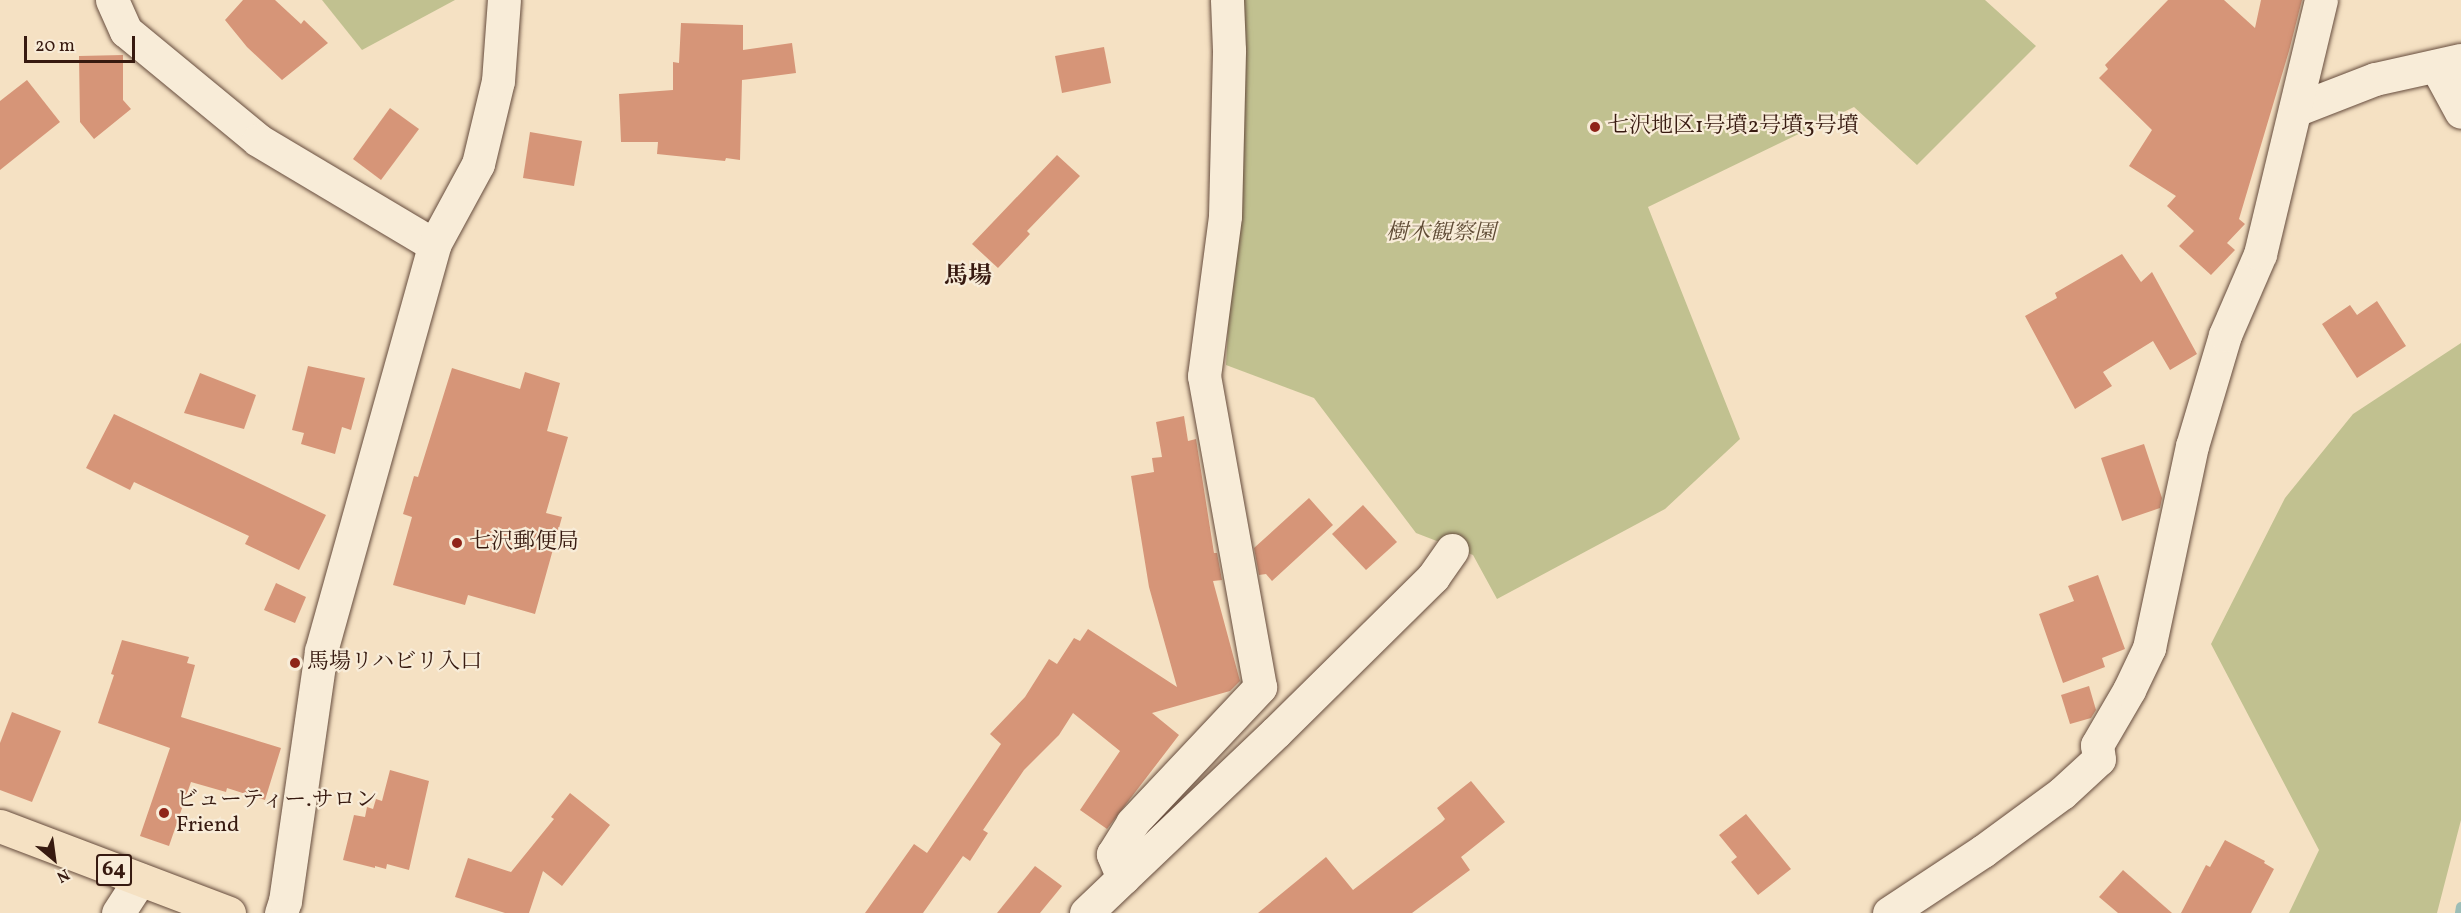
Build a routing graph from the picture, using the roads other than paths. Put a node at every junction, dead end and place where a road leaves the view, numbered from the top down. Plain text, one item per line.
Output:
1 (112, 0) edge
2 (504, 0) edge
3 (1227, 0) edge
4 (2321, 0) edge
5 (2449, 63) edge
6 (2295, 110) junction
7 (2461, 112) edge
8 (434, 245) junction
9 (1452, 550) dead end
10 (0, 826) edge
11 (1123, 878) junction
12 (140, 879) junction
13 (118, 913) edge
14 (229, 913) edge
15 (281, 913) edge
16 (1086, 913) edge
17 (1889, 913) edge

1 - 8 street
2 - 8 street
3 - 11 street
4 - 6 street
5 - 6 street
5 - 7 street
6 - 17 street
8 - 15 street
9 - 11 street
10 - 12 main road, 64
11 - 16 street
12 - 13 street
12 - 14 main road, 64

